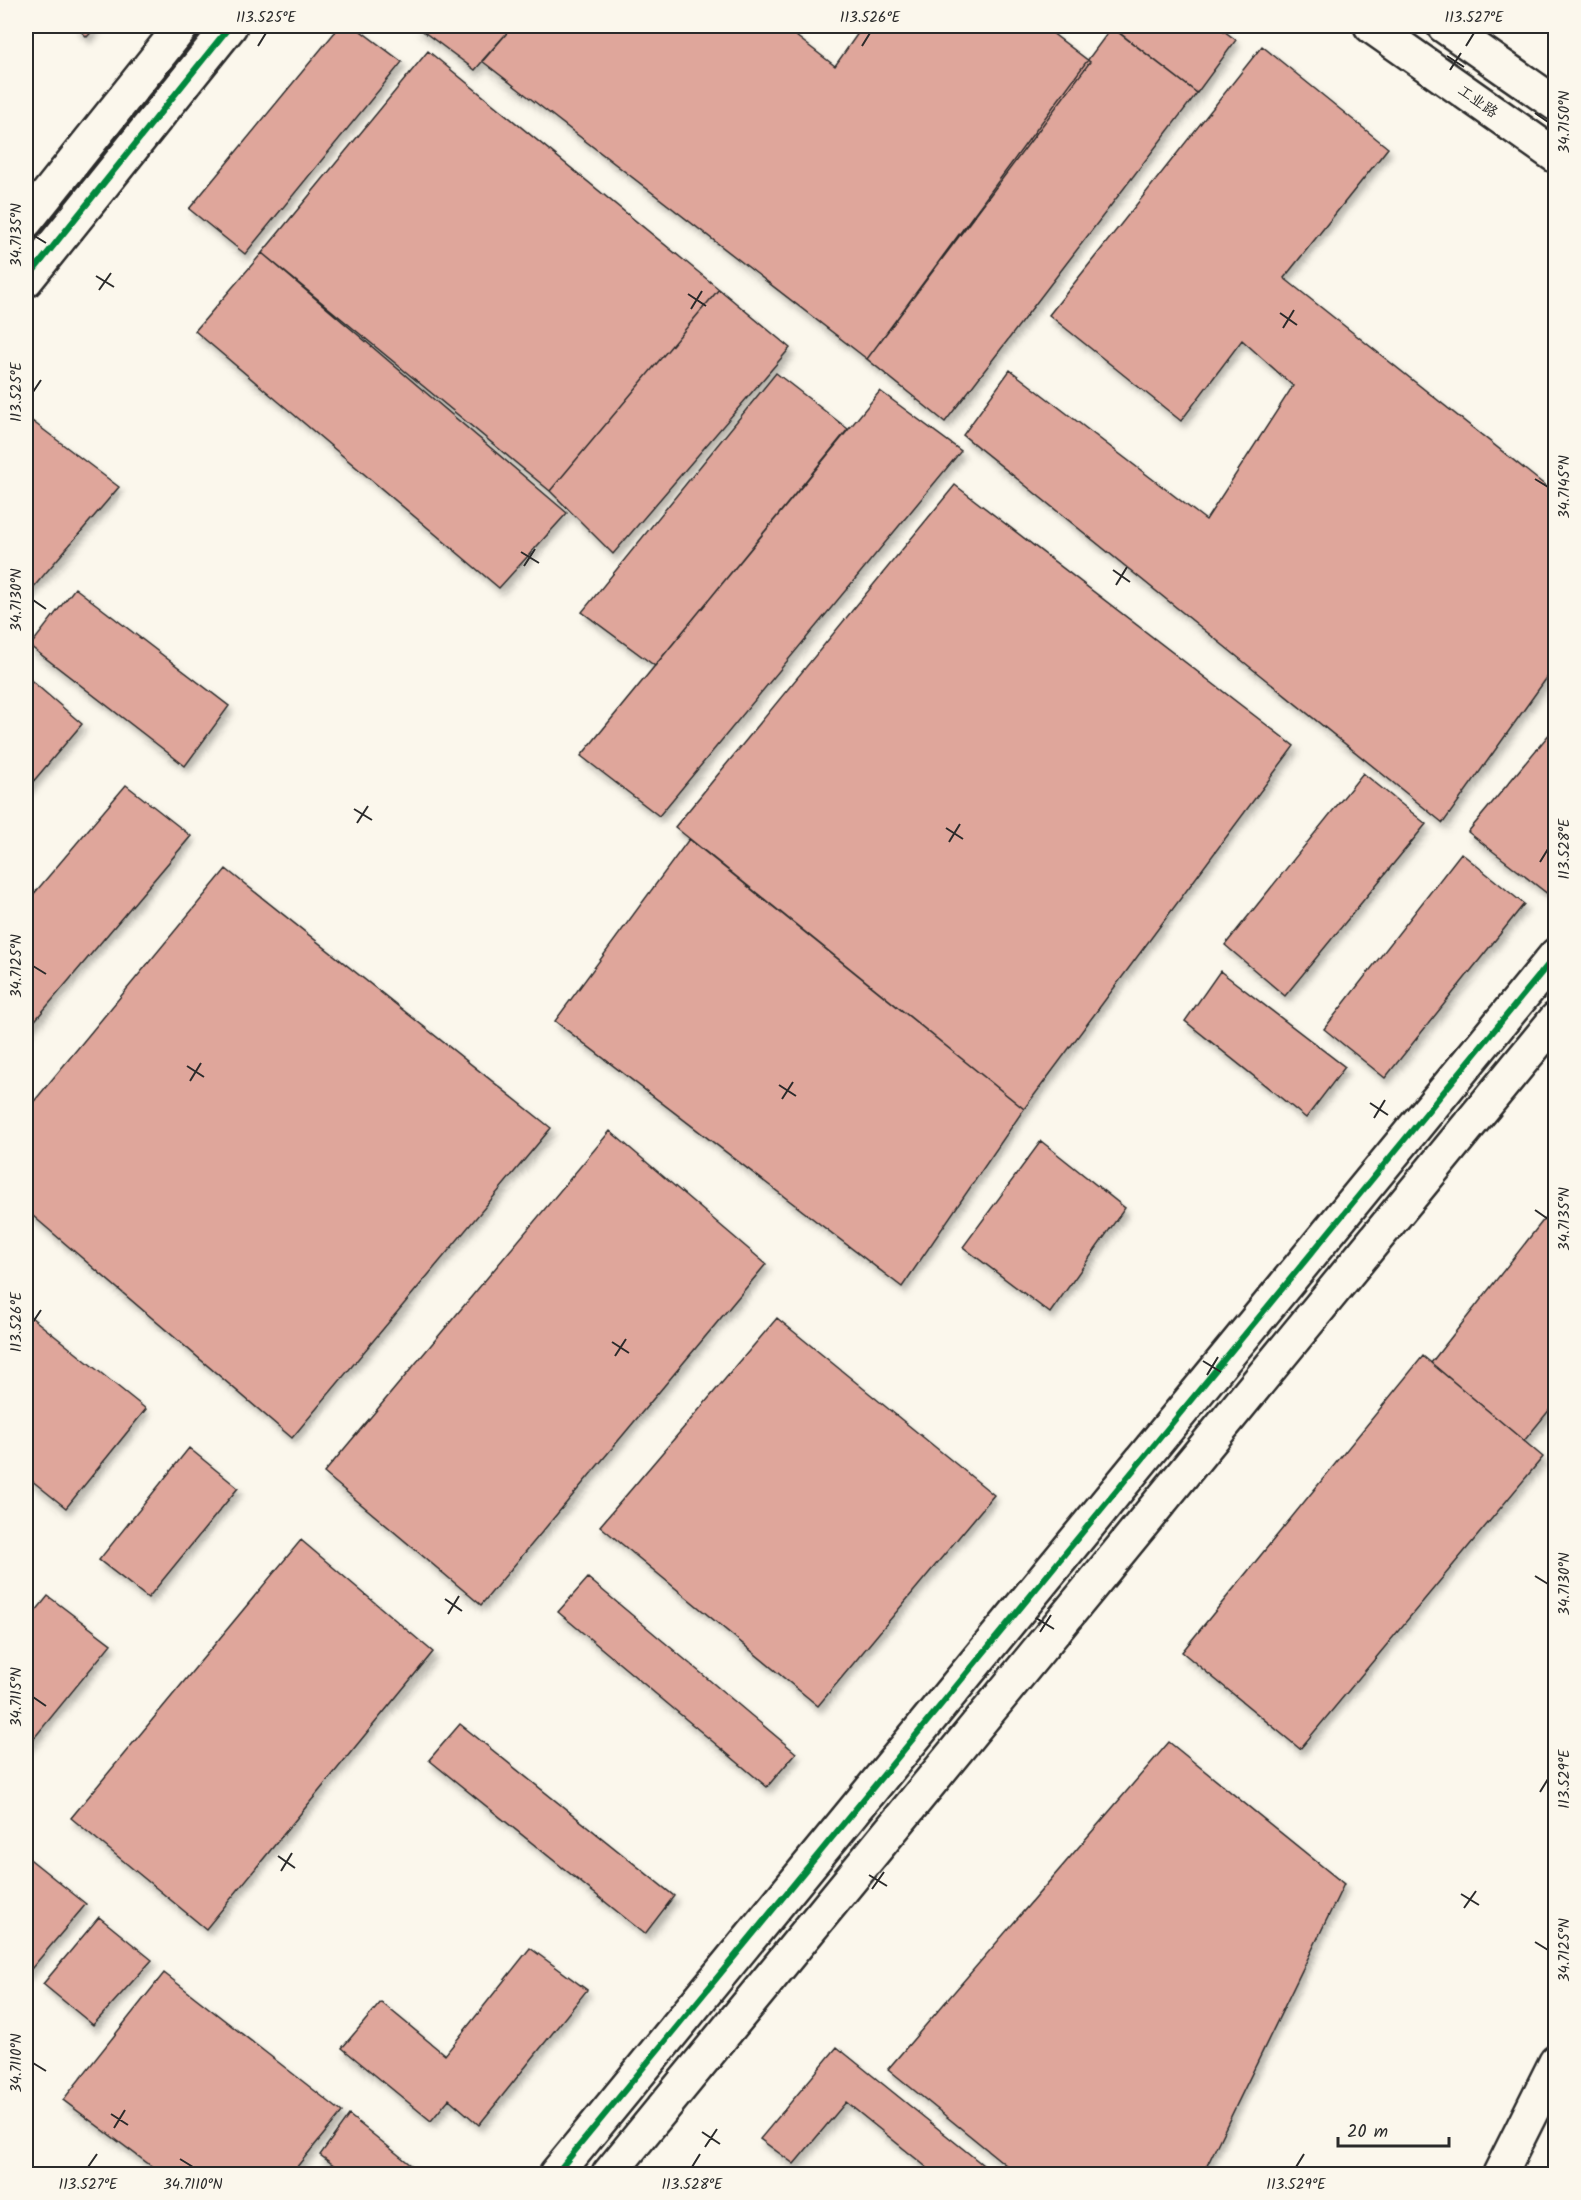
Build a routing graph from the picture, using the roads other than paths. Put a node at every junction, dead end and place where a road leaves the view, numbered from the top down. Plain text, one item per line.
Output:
1 (182, 26) edge
2 (230, 26) edge
3 (1371, 26) edge
4 (1444, 26) edge
5 (1556, 105) edge
6 (1556, 156) edge
7 (26, 221) edge
8 (26, 280) edge
9 (1556, 955) edge
10 (1556, 1019) edge
11 (1556, 2062) edge
12 (556, 2175) edge
13 (609, 2175) edge
14 (1500, 2175) edge

1 - 7 main road
2 - 8 main road
3 - 6 main road, 工业路
4 - 5 main road
9 - 12 main road
10 - 13 main road
11 - 14 main road

